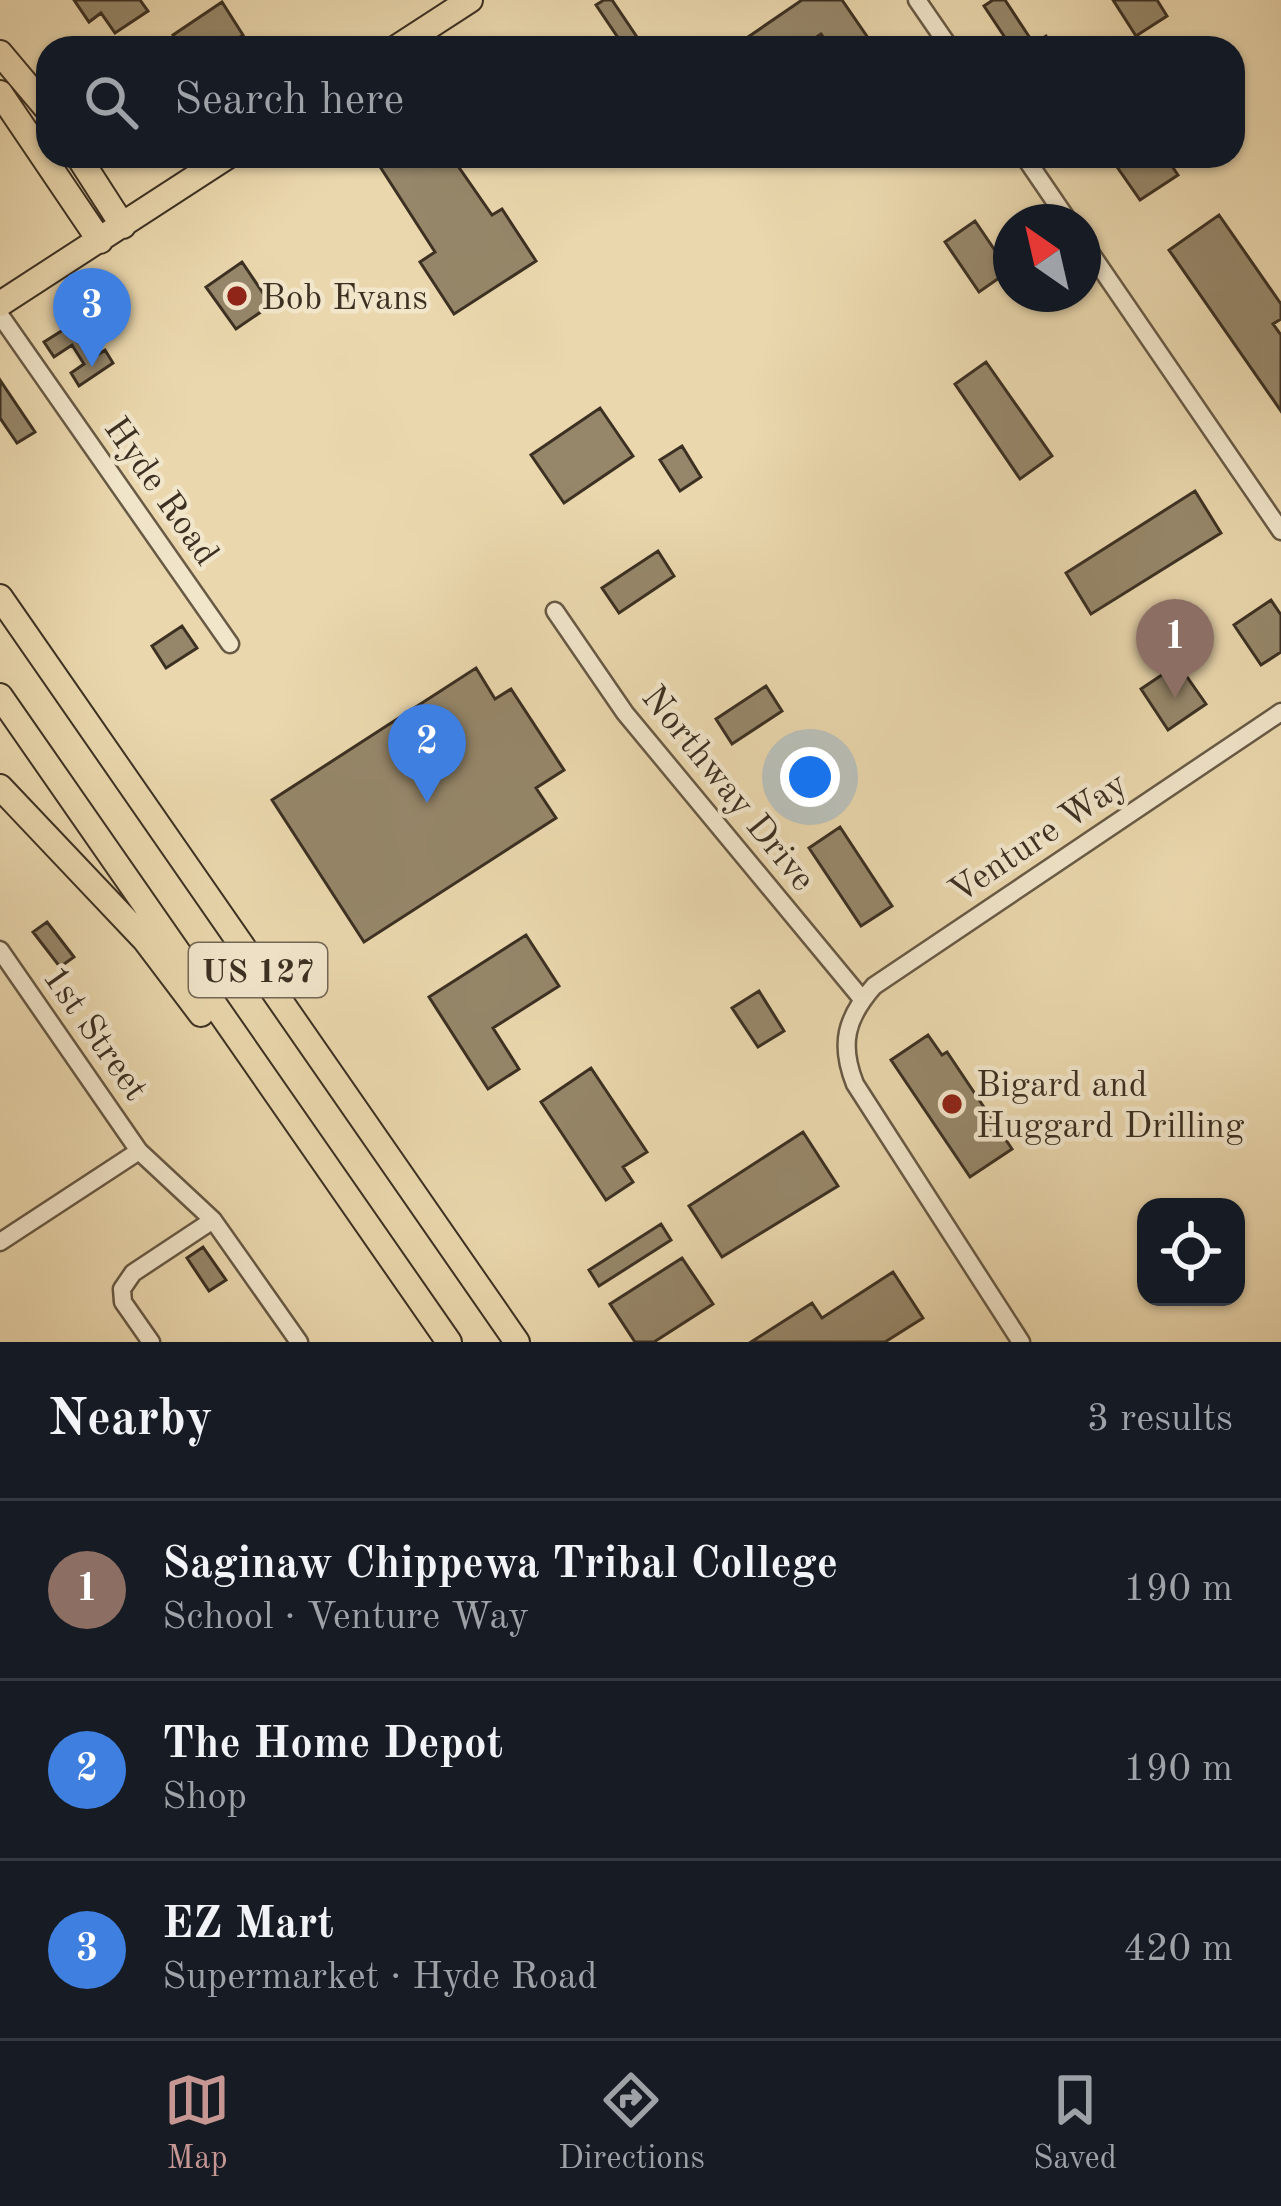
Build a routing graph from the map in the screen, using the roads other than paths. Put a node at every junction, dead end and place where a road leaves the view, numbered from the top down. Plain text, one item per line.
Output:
1 (470, 0) edge
2 (917, 0) edge
3 (414, 36) edge
4 (942, 36) edge
5 (0, 53) edge
6 (0, 93) edge
7 (36, 96) edge
8 (36, 146) edge
9 (51, 168) edge
10 (86, 168) edge
11 (210, 168) edge
12 (1032, 168) edge
13 (1057, 204) edge
14 (123, 226) junction
15 (100, 241) junction
16 (1101, 268) edge
17 (0, 304) edge
18 (0, 315) edge
19 (1281, 531) edge
20 (0, 597) edge
21 (555, 611) dead end
22 (230, 644) dead end
23 (0, 696) edge
24 (1281, 712) edge
25 (0, 787) edge
26 (0, 950) edge
27 (862, 999) junction
28 (285, 1108) junction
29 (140, 1151) junction
30 (213, 1220) junction
31 (0, 1242) edge
32 (151, 1342) edge
33 (299, 1342) edge
34 (449, 1342) edge
35 (517, 1342) edge
36 (1021, 1342) edge

1 - 3 highway
2 - 4 street
5 - 7 highway
6 - 8 highway
9 - 15 highway
10 - 14 highway
11 - 14 highway
12 - 13 street
14 - 15 highway
15 - 17 highway
16 - 19 street
18 - 22 street, Hyde Road
20 - 35 highway, US 127
21 - 27 street, Northway Drive
23 - 28 highway, US 127
24 - 27 street, Venture Way
25 - 28 highway
26 - 29 street, 1st Street
27 - 36 street, Venture Way
28 - 34 highway, US 127
29 - 30 street, 1st Street
29 - 31 street
30 - 32 street
30 - 33 street, 1st Street

